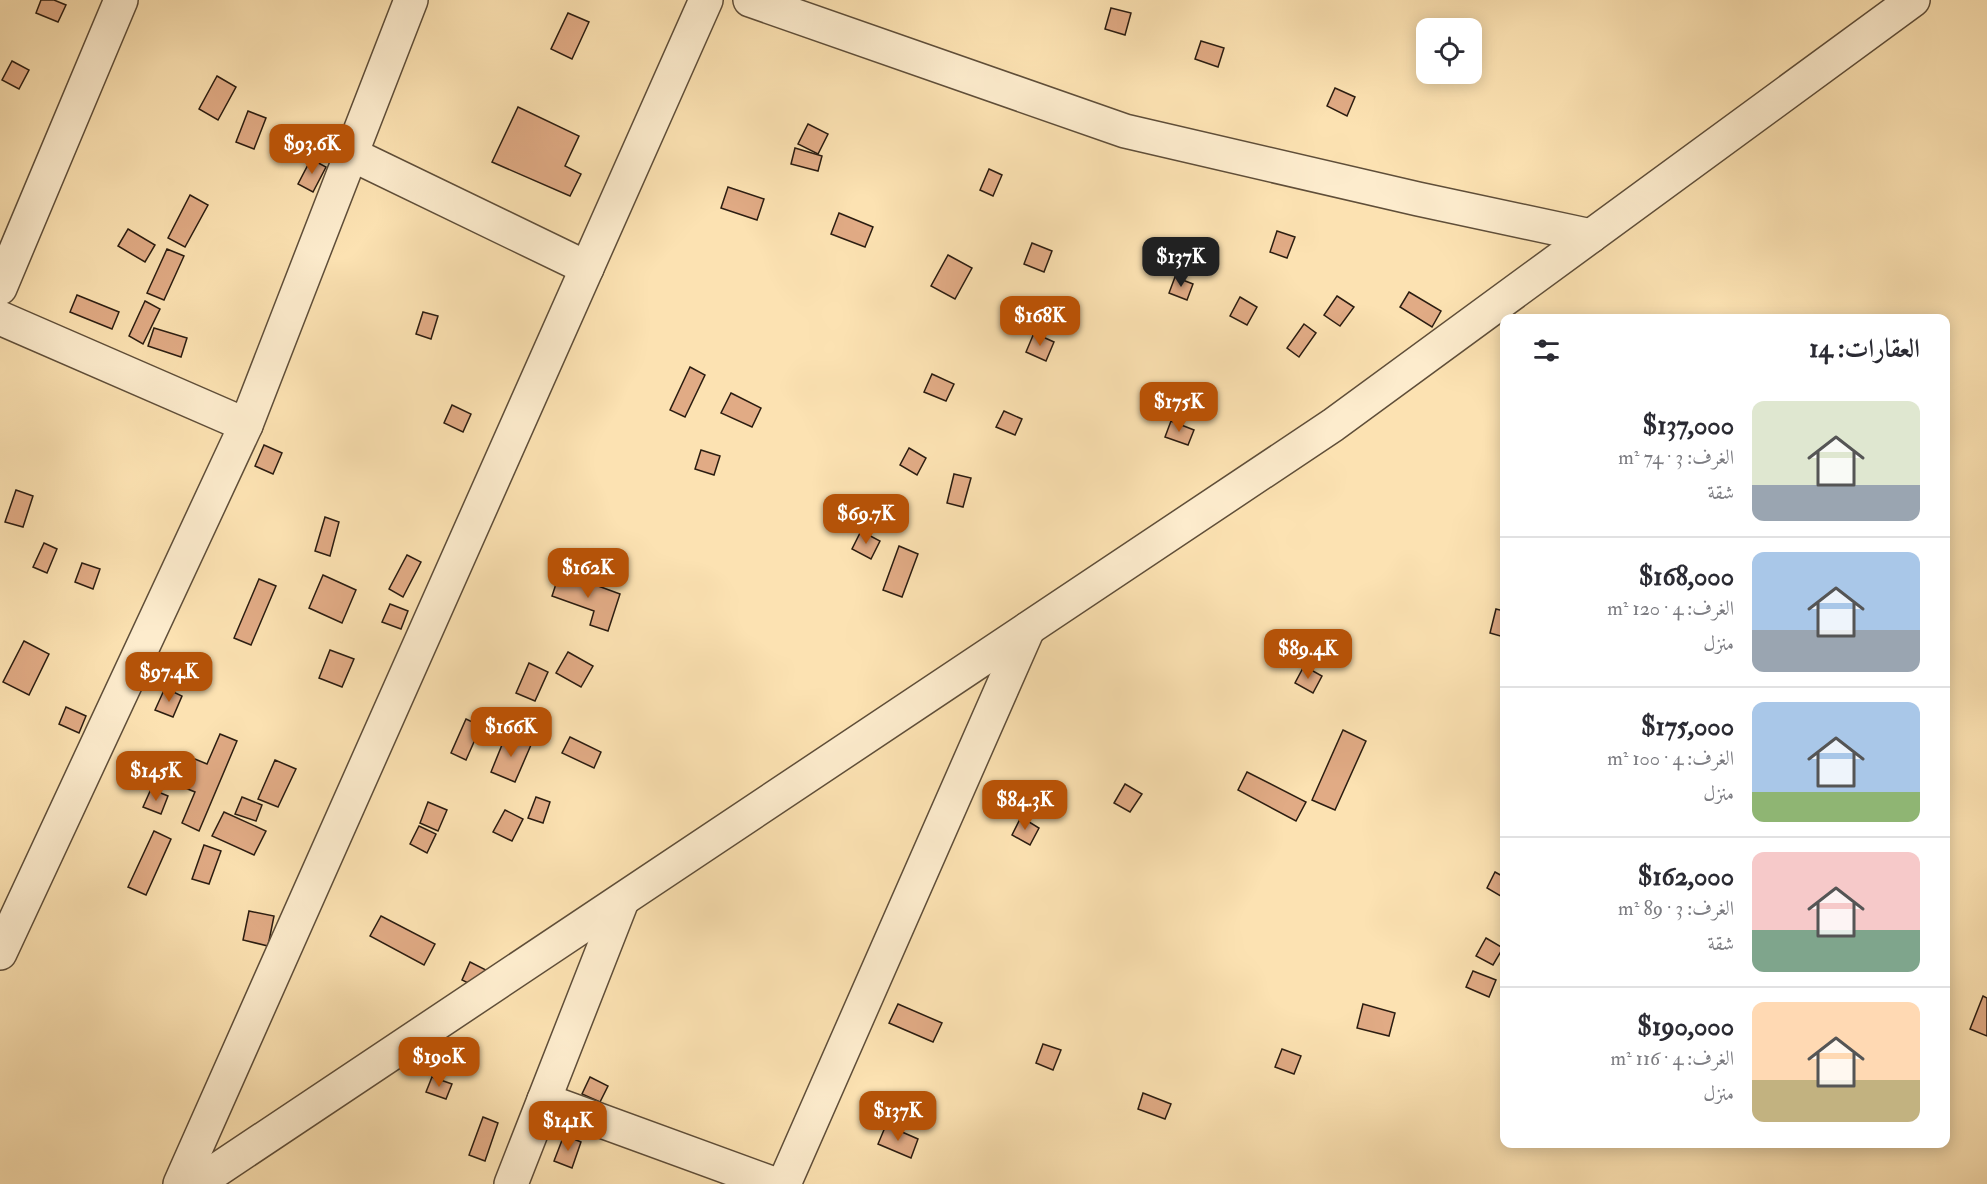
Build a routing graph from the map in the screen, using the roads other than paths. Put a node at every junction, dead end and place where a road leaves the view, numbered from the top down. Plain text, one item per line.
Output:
1 (121, 0) edge
2 (411, 0) edge
3 (706, 0) edge
4 (750, 0) edge
5 (1913, 0) edge
6 (351, 153) junction
7 (1591, 236) junction
8 (587, 268) junction
9 (0, 288) edge
10 (0, 318) edge
11 (246, 425) junction
12 (1028, 629) junction
13 (622, 901) junction
14 (0, 953) edge
15 (544, 1100) junction
16 (180, 1184) edge
17 (196, 1184) edge
18 (511, 1184) edge
19 (774, 1184) edge
20 (784, 1184) edge

1 - 9 street
2 - 6 street
3 - 8 street
4 - 7 street
5 - 7 street
6 - 8 street
6 - 11 street
7 - 12 street
8 - 16 street
10 - 11 street
11 - 14 street
12 - 13 street
12 - 20 street
13 - 15 street
13 - 17 street
15 - 18 street
15 - 19 street

